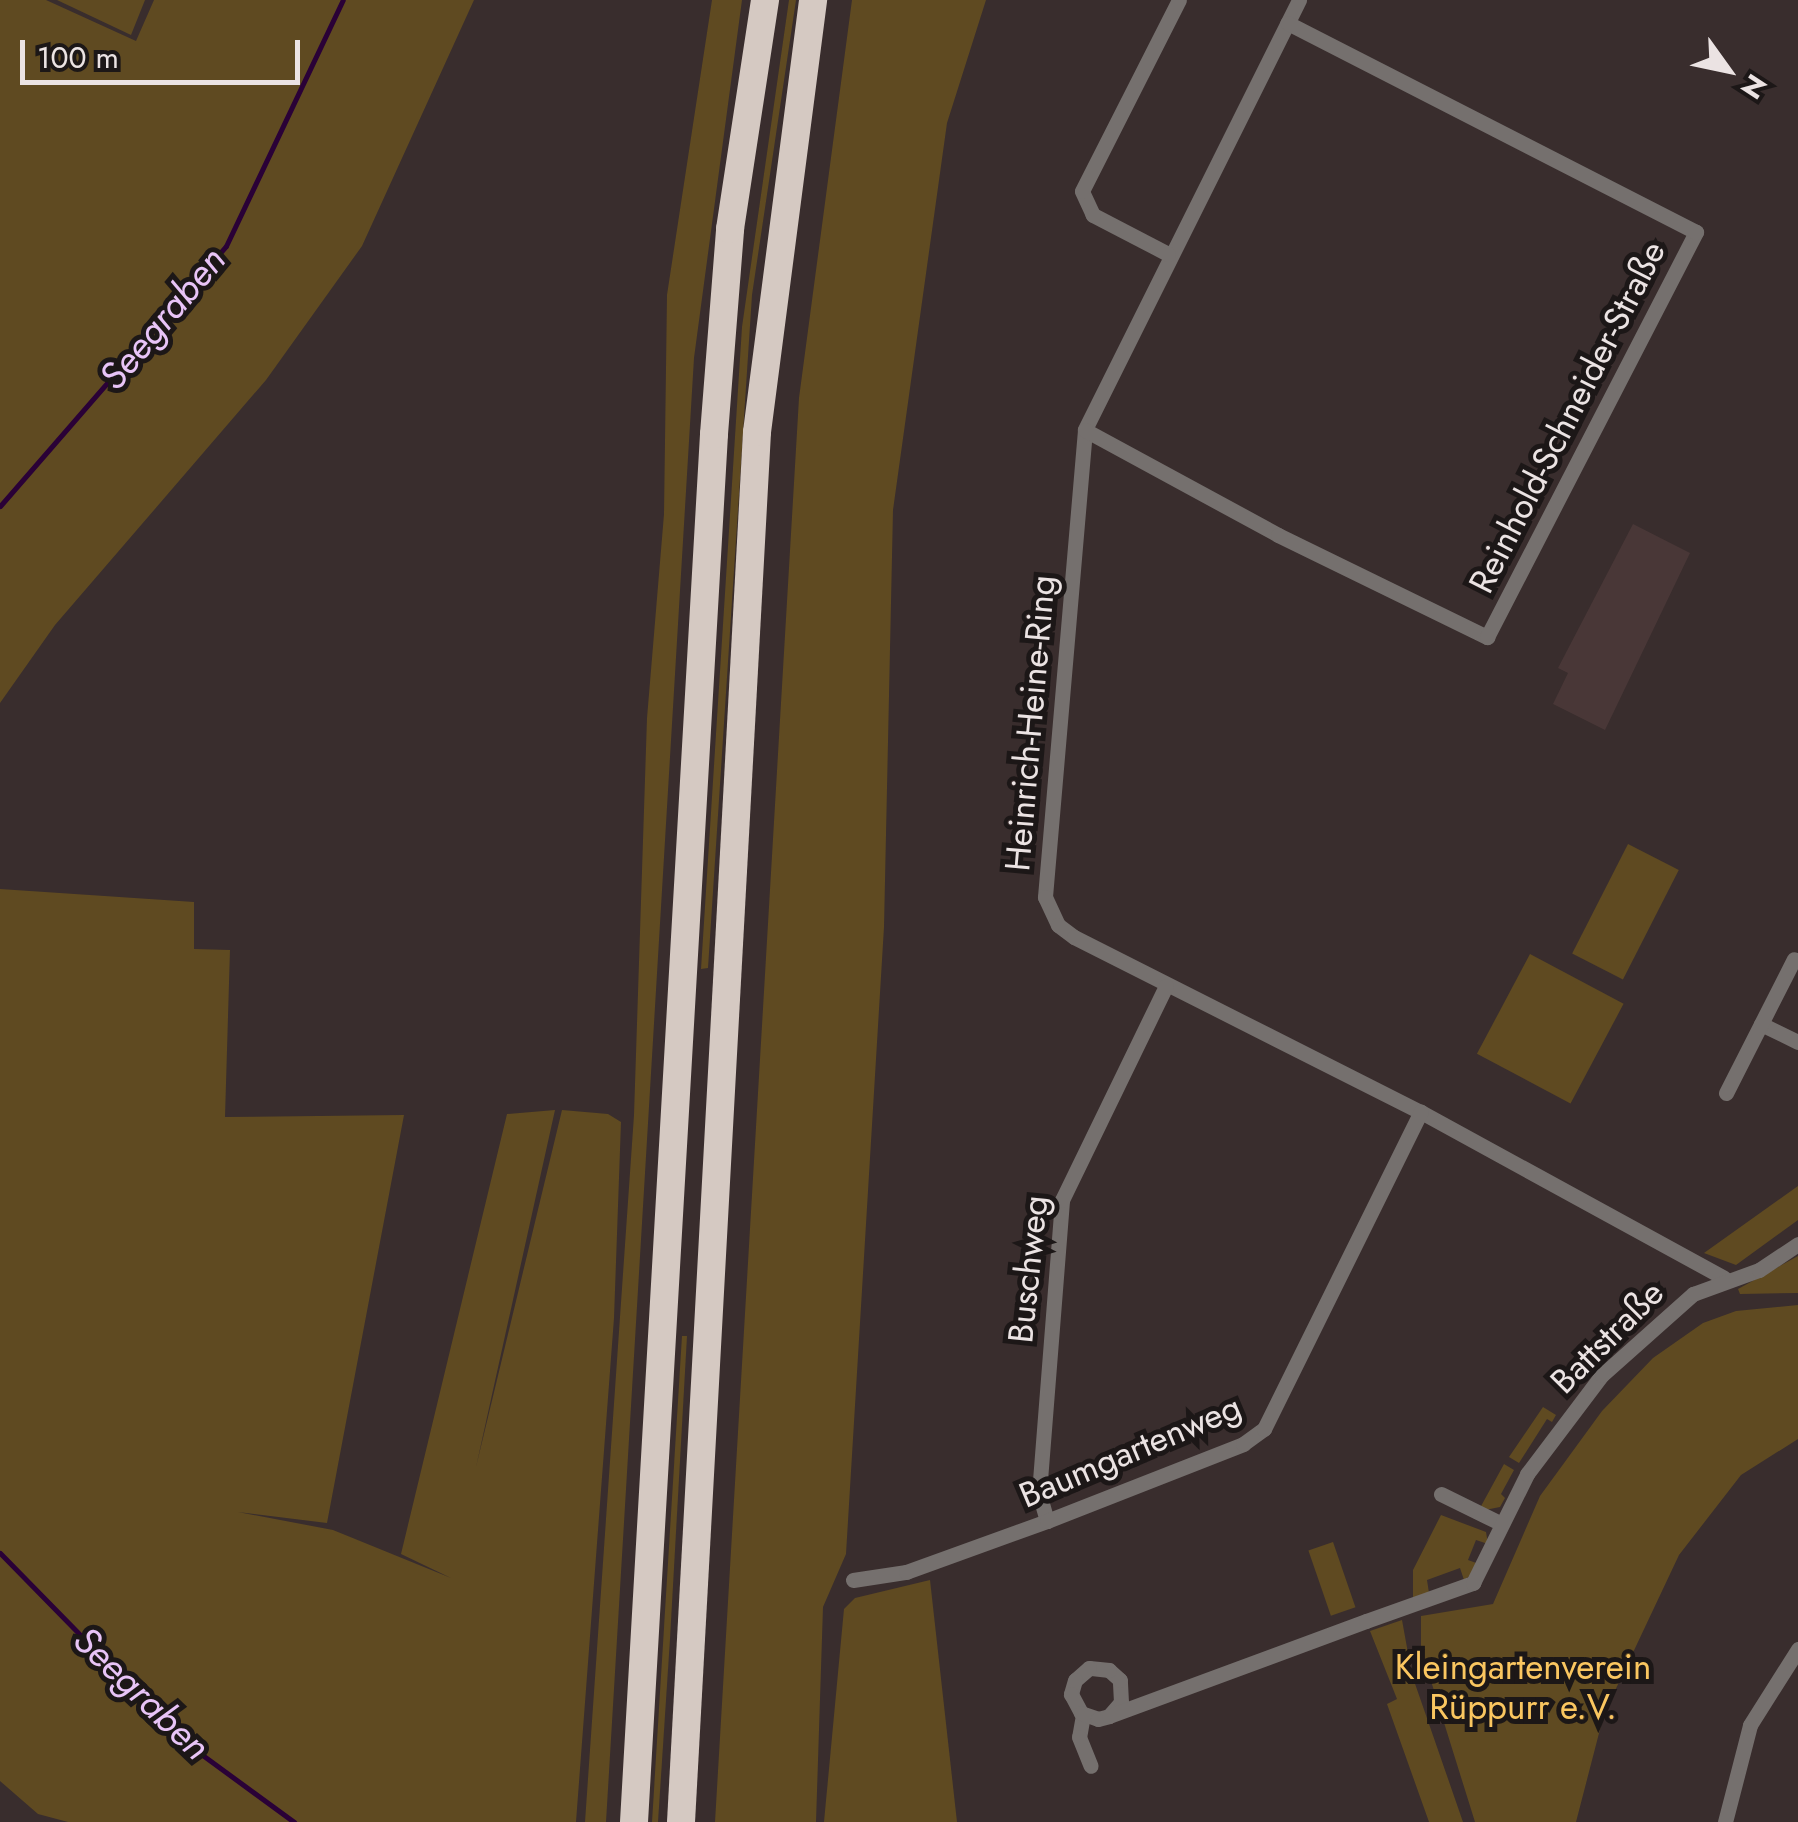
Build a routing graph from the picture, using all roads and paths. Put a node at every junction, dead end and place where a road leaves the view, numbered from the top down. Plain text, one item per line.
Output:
1 (765, 0) edge
2 (813, 0) edge
3 (1180, 0) edge
4 (1299, 0) edge
5 (1287, 23) junction
6 (1168, 254) junction
7 (1085, 430) junction
8 (1794, 959) dead end
9 (1166, 986) junction
10 (1761, 1024) junction
11 (1798, 1042) edge
12 (1726, 1093) dead end
13 (1421, 1112) junction
14 (1798, 1244) edge
15 (1724, 1278) junction
16 (1441, 1494) dead end
17 (1047, 1520) junction
18 (1500, 1523) junction
19 (853, 1580) dead end
20 (1798, 1649) edge
21 (1083, 1715) junction
22 (1109, 1716) junction
23 (1091, 1766) dead end
24 (634, 1822) edge
25 (682, 1822) edge
26 (1725, 1822) edge

1 - 24 highway
2 - 25 highway
3 - 6 street
4 - 5 street, Heinrich-Heine-Ring
5 - 6 street, Heinrich-Heine-Ring
5 - 7 street, Reinhold-Schneider-Straße
6 - 7 street, Heinrich-Heine-Ring
7 - 9 street, Heinrich-Heine-Ring
8 - 10 street
9 - 13 street, Heinrich-Heine-Ring
9 - 17 street, Buschweg
10 - 11 street
10 - 12 street
13 - 15 street, Heinrich-Heine-Ring
13 - 17 street, Baumgartenweg
14 - 15 street, Battstraße
15 - 18 street, Battstraße
16 - 18 street
17 - 19 street, Baumgartenweg
18 - 22 street, Battstraße
20 - 26 street
21 - 22 street
21 - 22 street
21 - 23 street

